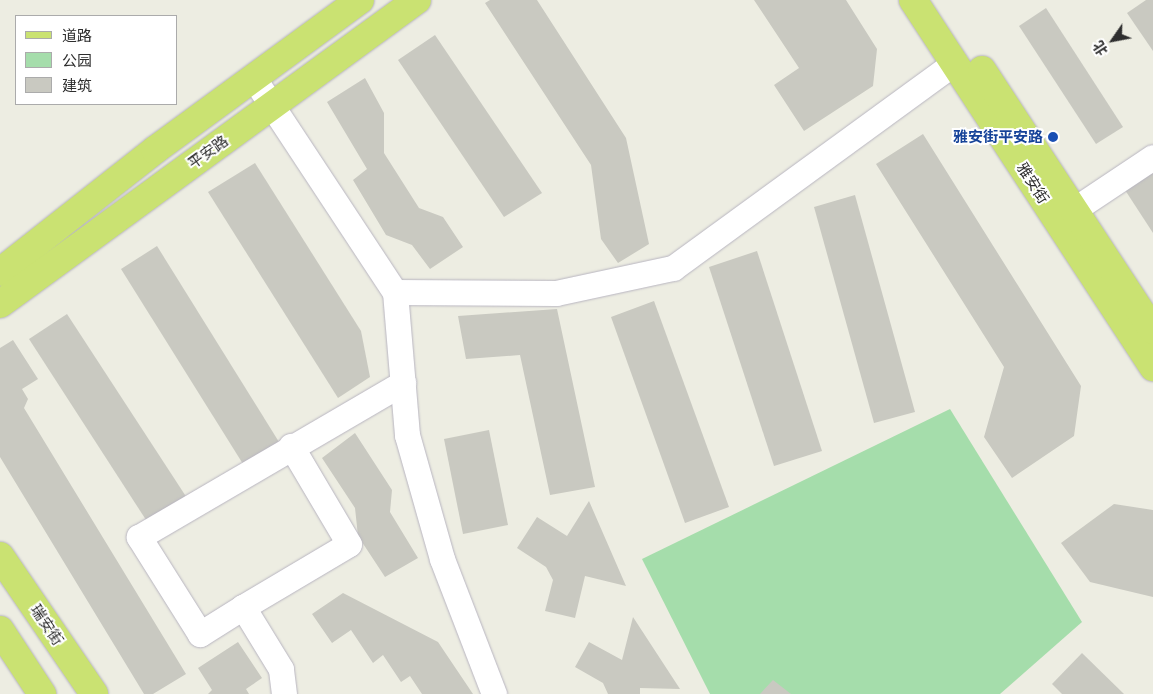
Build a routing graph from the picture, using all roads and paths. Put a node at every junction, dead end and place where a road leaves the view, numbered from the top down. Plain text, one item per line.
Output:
1 (360, 0) edge
2 (417, 0) edge
3 (913, 0) edge
4 (936, 0) edge
5 (955, 62) junction
6 (253, 77) junction
7 (272, 106) junction
8 (1153, 156) edge
9 (1066, 215) junction
10 (0, 272) edge
11 (395, 292) junction
12 (0, 304) edge
13 (1153, 330) edge
14 (1153, 367) edge
15 (403, 383) junction
16 (291, 446) junction
17 (0, 556) edge
18 (243, 607) junction
19 (0, 630) edge
20 (42, 694) edge
21 (94, 694) edge
22 (284, 694) edge
23 (494, 694) edge

1 - 6 main road
2 - 7 main road, 平安路
3 - 5 main road, 雅安街
4 - 9 main road, 雅安街
5 - 9 main road, 雅安街
5 - 11 street
6 - 7 street
6 - 10 main road
7 - 11 street
7 - 12 main road, 平安路
8 - 9 street
9 - 13 main road, 雅安街
9 - 14 main road, 雅安街
11 - 15 street
15 - 16 street
15 - 23 street
16 - 18 street
16 - 18 street
17 - 21 main road, 瑞安街
18 - 22 street
19 - 20 main road

